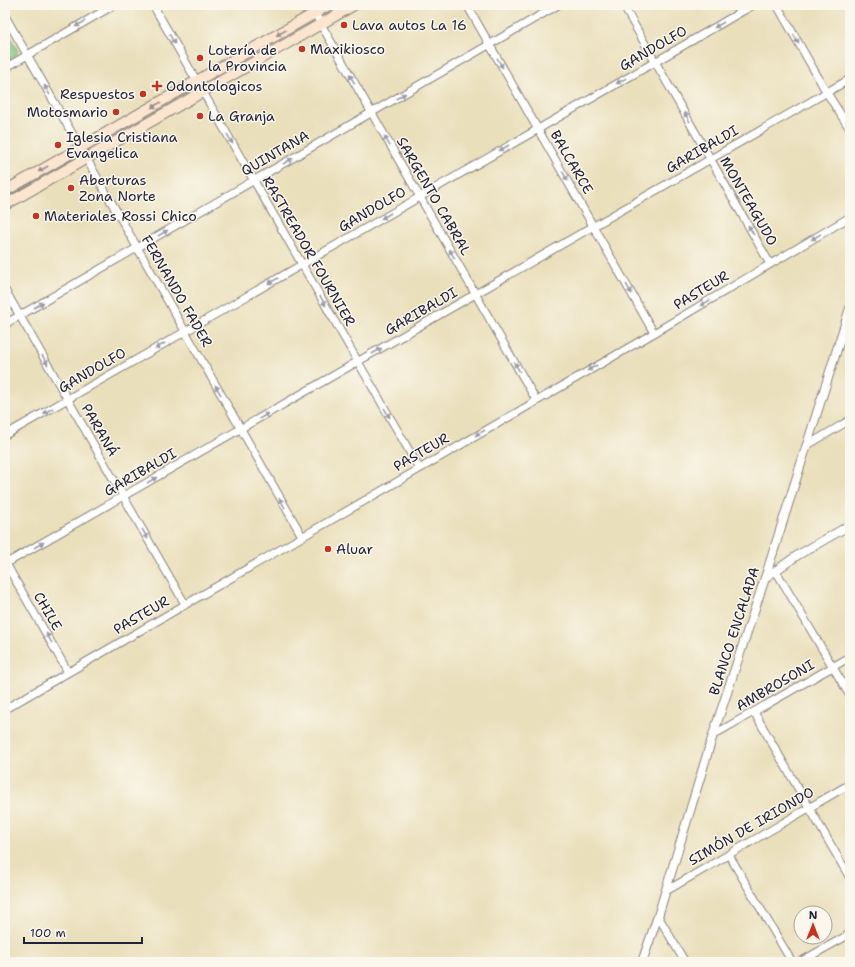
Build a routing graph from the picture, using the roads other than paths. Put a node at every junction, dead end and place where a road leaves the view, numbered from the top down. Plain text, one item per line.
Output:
1 (114, 5) edge
2 (153, 5) edge
3 (329, 5) edge
4 (354, 5) edge
5 (467, 5) edge
6 (558, 5) edge
7 (623, 5) edge
8 (753, 5) edge
9 (777, 5) edge
10 (312, 9) edge
11 (5, 16) edge
12 (321, 25) junction
13 (489, 44) junction
14 (27, 55) junction
15 (655, 62) junction
16 (5, 68) edge
17 (850, 79) edge
18 (196, 81) junction
19 (203, 92) junction
20 (827, 93) junction
21 (371, 113) junction
22 (538, 129) junction
23 (850, 129) edge
24 (80, 148) junction
25 (86, 159) junction
26 (711, 159) junction
27 (254, 181) junction
28 (5, 191) edge
29 (419, 197) junction
30 (5, 205) edge
31 (850, 217) edge
32 (594, 226) junction
33 (137, 248) junction
34 (302, 264) junction
35 (770, 264) junction
36 (5, 290) edge
37 (475, 294) junction
38 (850, 308) edge
39 (20, 316) junction
40 (848, 319) edge
41 (5, 324) edge
42 (185, 332) junction
43 (654, 333) junction
44 (358, 362) junction
45 (68, 399) junction
46 (536, 400) junction
47 (850, 420) edge
48 (241, 429) junction
49 (5, 435) edge
50 (806, 446) junction
51 (419, 468) junction
52 (124, 496) junction
53 (850, 525) edge
54 (302, 536) junction
55 (5, 563) edge
56 (776, 571) junction
57 (765, 578) junction
58 (185, 604) junction
59 (850, 657) edge
60 (833, 667) junction
61 (68, 672) junction
62 (850, 696) edge
63 (5, 709) edge
64 (754, 712) junction
65 (713, 735) junction
66 (850, 784) edge
67 (808, 808) junction
68 (729, 854) junction
69 (850, 878) edge
70 (666, 891) junction
71 (658, 916) junction
72 (850, 934) edge
73 (642, 962) edge
74 (685, 962) edge
75 (792, 962) edge
76 (800, 962) edge

1 -> 14 street
2 -> 18 street, RASTREADOR FOURNIER
3 - 10 main road
4 - 12 main road
5 - 13 street, BALCARCE
6 - 13 street, QUINTANA
7 - 15 street, MONTEAGUDO
8 -> 15 street, GANDOLFO
9 -> 20 street
10 - 12 street, SARGENTO CABRAL
10 -> 18 main road
11 - 14 street, FERNANDO FADER
12 - 19 main road
21 -> 12 street, SARGENTO CABRAL
21 -> 13 street, QUINTANA
13 -> 22 street, BALCARCE
14 - 16 street
24 -> 14 street, FERNANDO FADER
15 -> 22 street, GANDOLFO
26 -> 15 street, MONTEAGUDO
17 - 20 street, GARIBALDI
18 - 19 street, RASTREADOR FOURNIER
18 -> 24 main road
19 - 25 main road
19 -> 27 street, RASTREADOR FOURNIER
20 - 23 street
20 - 26 street, GARIBALDI
27 -> 21 street, QUINTANA
29 -> 21 street, SARGENTO CABRAL
22 -> 29 street, GANDOLFO
22 -> 32 street, BALCARCE
24 - 25 street, FERNANDO FADER
24 -> 28 main road
25 - 30 main road
25 - 33 street, FERNANDO FADER
26 - 32 street, GARIBALDI
35 -> 26 street, MONTEAGUDO
33 -> 27 street, QUINTANA
27 - 34 street, RASTREADOR FOURNIER
29 -> 34 street, GANDOLFO
37 -> 29 street, SARGENTO CABRAL
31 -> 35 street, PASTEUR
32 - 37 street, GARIBALDI
32 -> 43 street, BALCARCE
39 -> 33 street, QUINTANA
33 - 42 street, FERNANDO FADER
34 -> 42 street, GANDOLFO
34 -> 44 street, RASTREADOR FOURNIER
35 -> 43 street, PASTEUR
36 - 39 street, PARANÁ
44 -> 37 street, GARIBALDI
46 -> 37 street, SARGENTO CABRAL
38 - 40 street, BLANCO ENCALADA
39 - 41 street, QUINTANA
39 -> 45 street, PARANÁ
40 - 50 street, BLANCO ENCALADA
42 -> 45 street, GANDOLFO
48 -> 42 street, FERNANDO FADER
43 -> 46 street, PASTEUR
48 -> 44 street, GARIBALDI
44 -> 51 street, RASTREADOR FOURNIER
45 -> 49 street, GANDOLFO
45 - 52 street, PARANÁ
46 -> 51 street, PASTEUR
47 - 50 street
52 -> 48 street, GARIBALDI
54 -> 48 street, FERNANDO FADER
50 - 57 street, BLANCO ENCALADA
51 - 54 street, PASTEUR
55 -> 52 street, GARIBALDI
52 -> 58 street, PARANÁ
53 - 56 street
54 - 58 street, PASTEUR
61 -> 55 street, CHILE
56 - 57 street
56 - 60 street
57 - 65 street, BLANCO ENCALADA
58 - 61 street, PASTEUR
59 - 60 street, AMBROSONI
60 - 62 street
60 - 64 street, AMBROSONI
61 - 63 street, PASTEUR
64 - 65 street, AMBROSONI
64 - 67 street
65 - 70 street, BLANCO ENCALADA
66 - 67 street, SIMÓN DE IRIONDO
67 - 68 street, SIMÓN DE IRIONDO
67 - 69 street
68 - 70 street, SIMÓN DE IRIONDO
68 - 75 street
70 - 71 street, BLANCO ENCALADA
71 - 73 street, BLANCO ENCALADA
71 - 74 street
72 - 76 street

